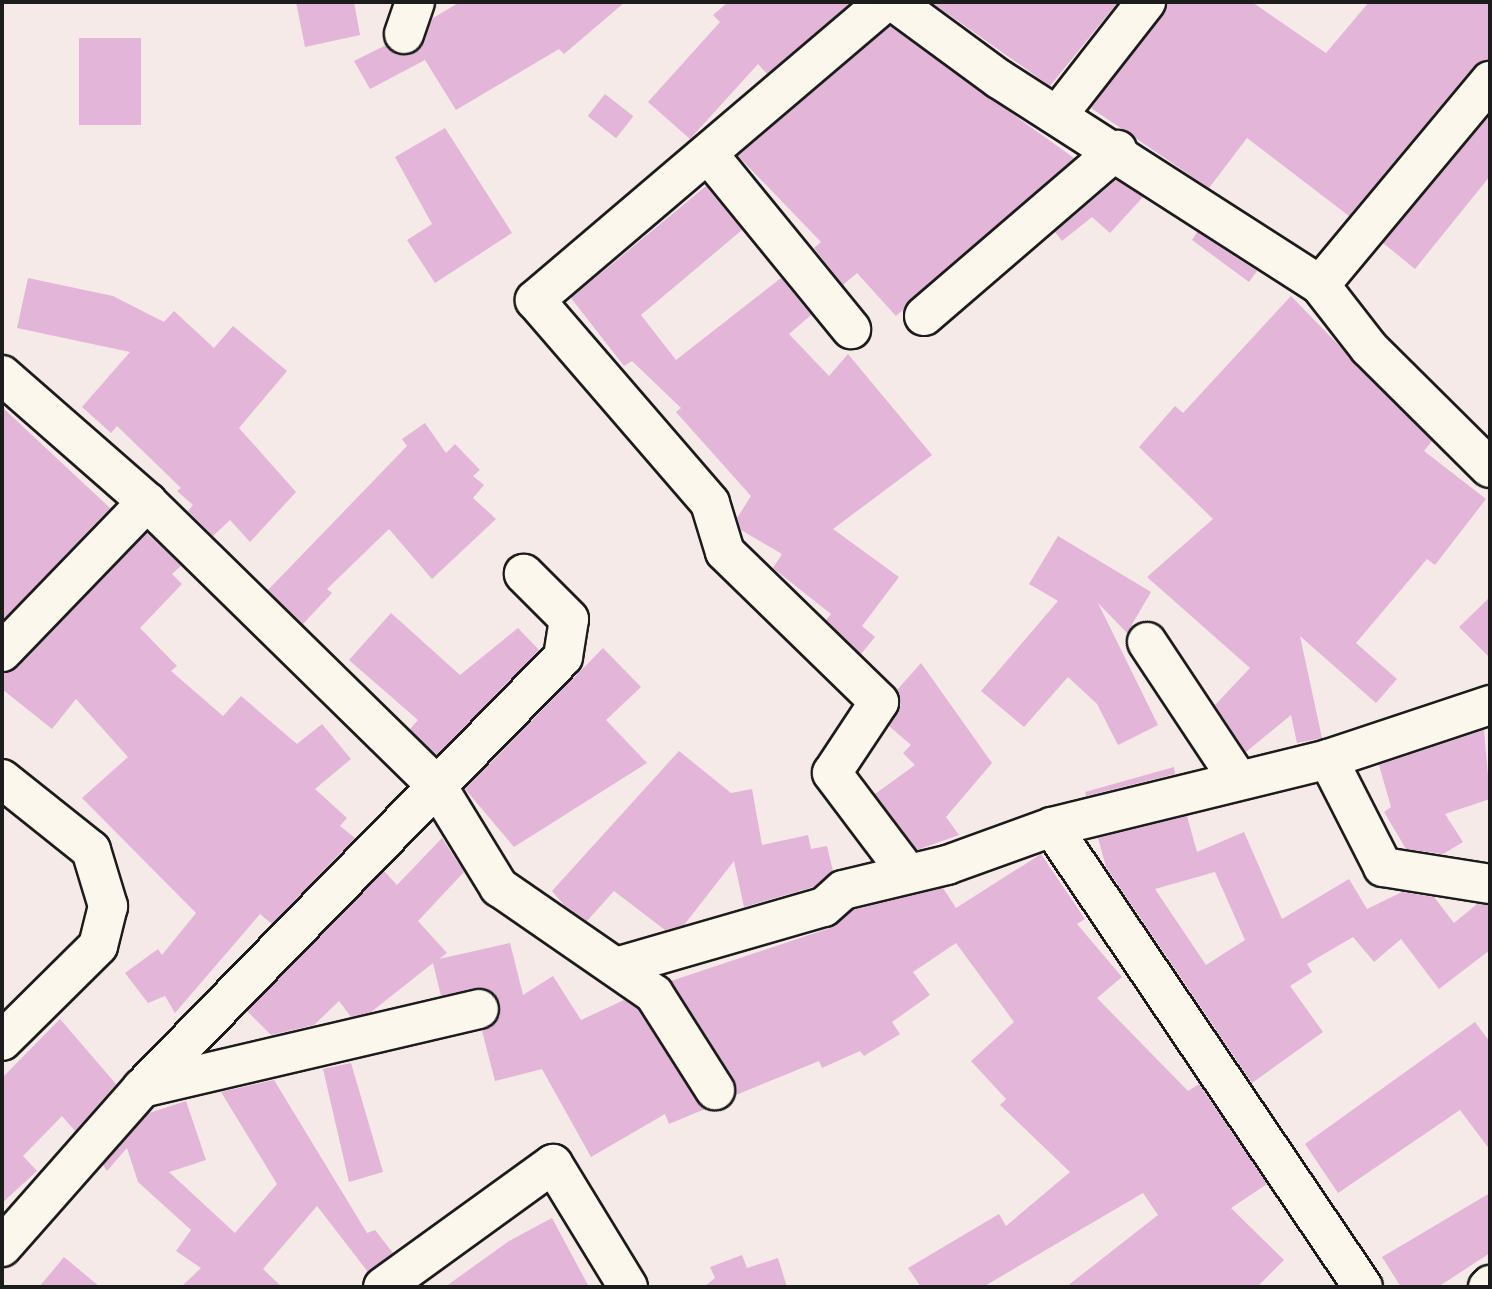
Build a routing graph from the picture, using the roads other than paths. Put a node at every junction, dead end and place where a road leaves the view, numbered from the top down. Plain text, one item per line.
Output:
1 (885, 2) edge
2 (894, 2) edge
3 (1146, 2) edge
4 (1490, 81) edge
5 (1060, 112) junction
6 (1117, 150) junction
7 (709, 155) junction
8 (1320, 285) junction
9 (924, 316) dead end
10 (851, 329) dead end
11 (2, 375) edge
12 (1490, 468) edge
13 (147, 502) junction
14 (524, 574) dead end
15 (1147, 642) dead end
16 (2, 652) edge
17 (1490, 705) edge
18 (1328, 760) junction
19 (1237, 778) junction
20 (2, 779) edge
21 (438, 786) junction
22 (1052, 827) junction
23 (908, 874) junction
24 (1490, 884) edge
25 (616, 967) junction
26 (479, 1009) dead end
27 (2, 1041) edge
28 (142, 1088) junction
29 (715, 1090) dead end
30 (2, 1247) edge
31 (1354, 1284) edge
32 (383, 1287) edge
33 (628, 1287) edge

1 - 7 street
2 - 5 street
3 - 5 street
4 - 8 street
5 - 6 street
6 - 8 street
6 - 9 street
7 - 10 street
7 - 23 street
8 - 12 street
11 - 13 street
13 - 16 street
13 - 21 street
14 - 21 street
15 - 19 street
17 - 18 street
18 - 19 street
18 - 24 street
19 - 22 street
20 - 27 street
21 - 25 street
21 - 28 street
22 - 23 street
22 - 31 street
23 - 25 street
25 - 29 street
26 - 28 street
28 - 30 street
32 - 33 street

